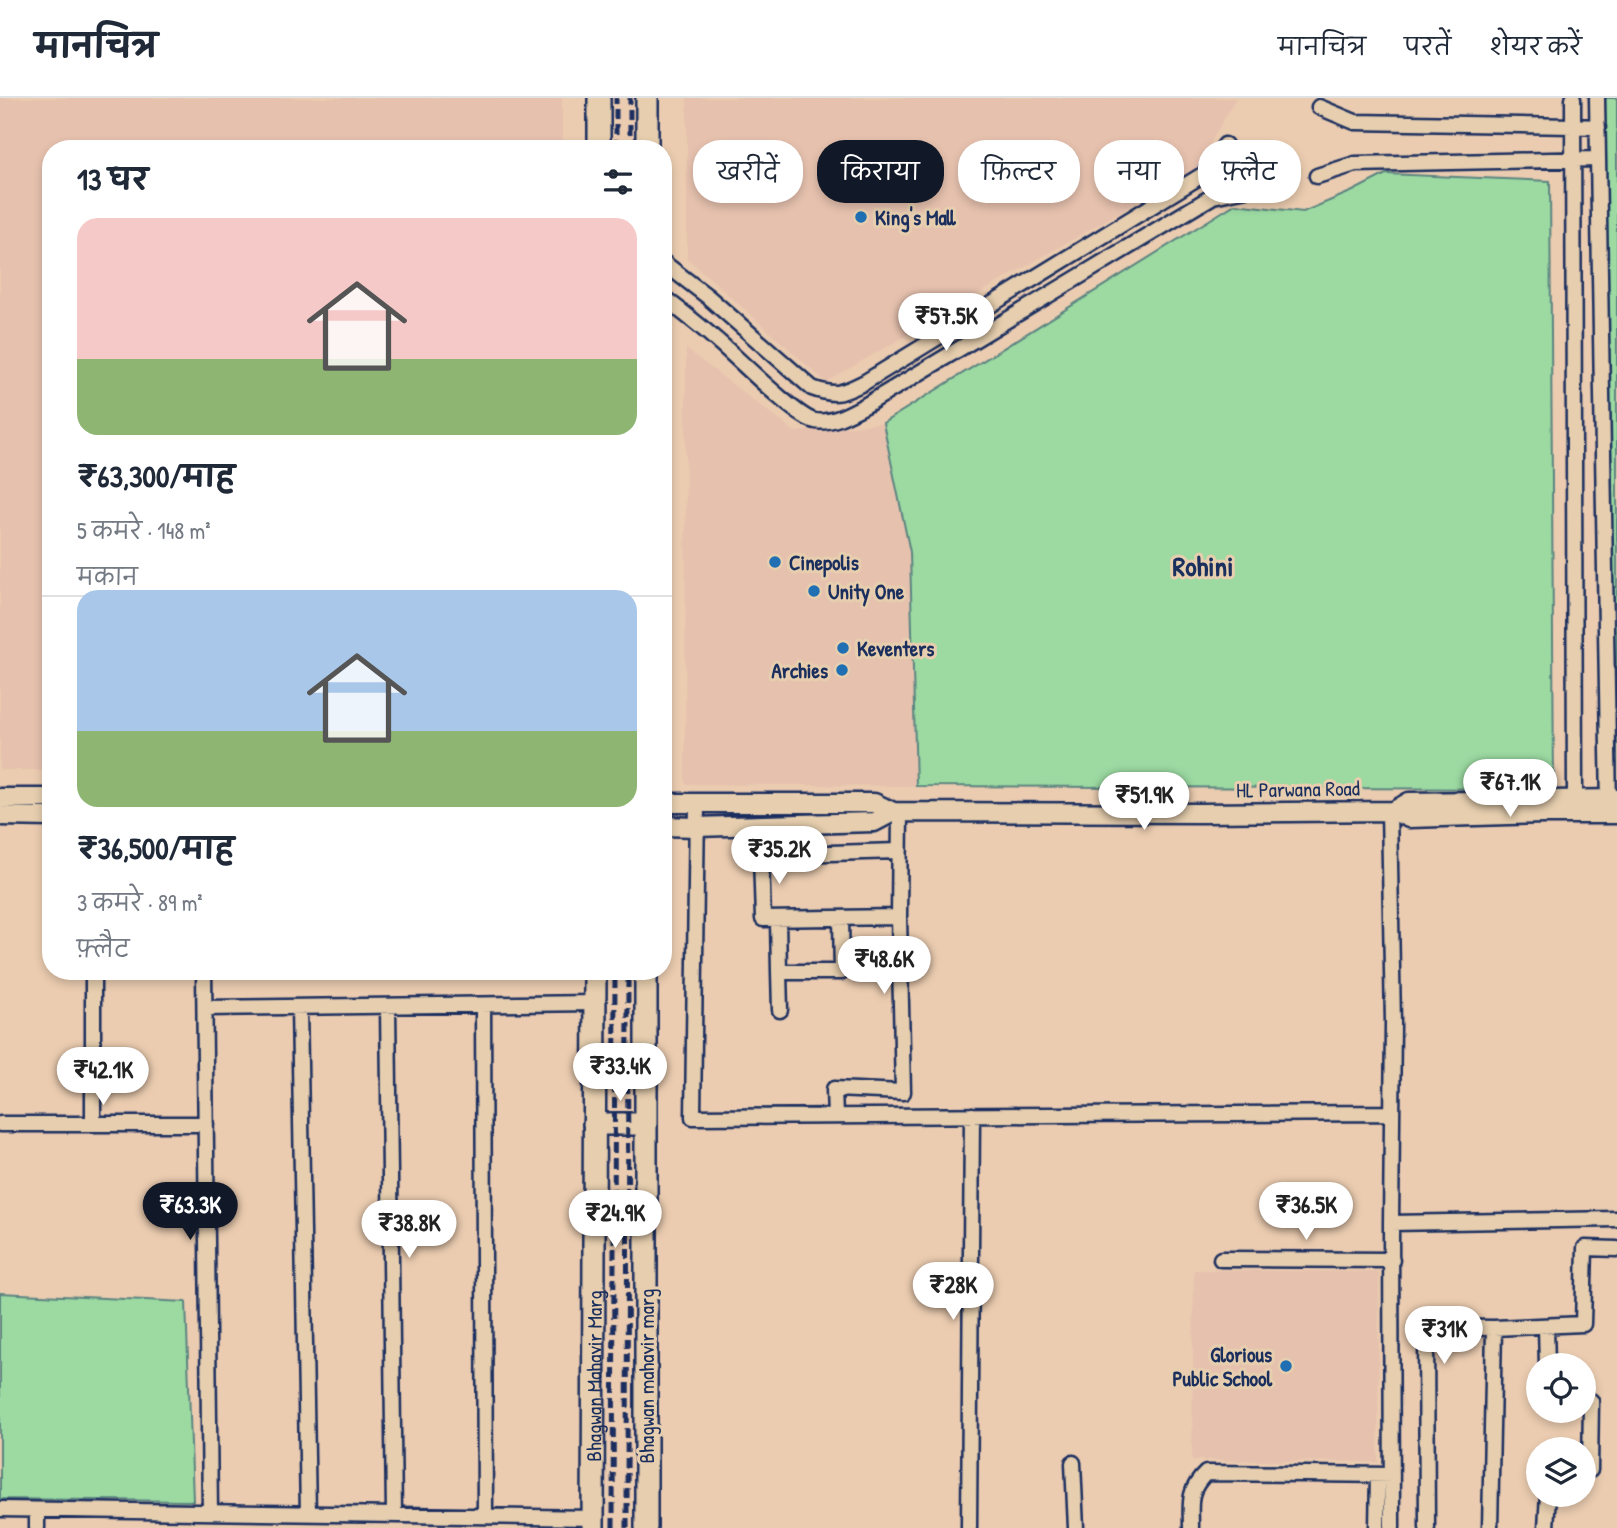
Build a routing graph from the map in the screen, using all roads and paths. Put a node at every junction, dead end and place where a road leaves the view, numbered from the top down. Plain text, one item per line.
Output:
1 (599, 98) edge
2 (647, 98) edge
3 (1573, 98) edge
4 (1597, 98) edge
5 (1319, 107) dead end
6 (1573, 125) junction
7 (1598, 127) junction
8 (599, 140) edge
9 (647, 140) edge
10 (1598, 159) junction
11 (1573, 160) junction
12 (1317, 176) dead end
13 (1198, 178) edge
14 (1201, 203) edge
15 (672, 270) edge
16 (672, 304) edge
17 (0, 798) edge
18 (42, 798) edge
19 (672, 803) edge
20 (697, 804) junction
21 (1613, 806) edge
22 (1576, 807) junction
23 (1391, 811) junction
24 (897, 812) junction
25 (0, 816) edge
26 (42, 817) edge
27 (672, 826) edge
28 (696, 827) junction
29 (899, 851) junction
30 (899, 917) junction
31 (841, 918) junction
32 (778, 919) junction
33 (779, 972) junction
34 (93, 980) edge
35 (204, 980) edge
36 (595, 980) edge
37 (646, 980) edge
38 (595, 1003) junction
39 (483, 1005) junction
40 (388, 1006) junction
41 (299, 1007) junction
42 (205, 1008) junction
43 (780, 1010) dead end
44 (1392, 1113) junction
45 (972, 1115) junction
46 (835, 1116) junction
47 (0, 1124) edge
48 (93, 1124) junction
49 (206, 1124) junction
50 (594, 1124) junction
51 (645, 1124) junction
52 (1617, 1219) edge
53 (1391, 1223) junction
54 (1617, 1249) edge
55 (1221, 1259) dead end
56 (1392, 1260) junction
57 (1546, 1327) junction
58 (1494, 1328) junction
59 (1547, 1353) edge
60 (1073, 1463) dead end
61 (1385, 1475) junction
62 (1547, 1507) edge
63 (0, 1509) edge
64 (37, 1510) junction
65 (210, 1512) junction
66 (308, 1514) junction
67 (394, 1515) junction
68 (485, 1516) junction
69 (593, 1523) edge
70 (37, 1528) edge
71 (646, 1528) edge
72 (969, 1528) edge
73 (1076, 1528) edge
74 (1191, 1528) edge
75 (1377, 1528) edge
76 (1392, 1528) edge
77 (1427, 1528) edge
78 (1490, 1528) edge
79 (1546, 1528) edge

1 - 8 main road
2 - 9 main road
3 - 6 street
4 - 7 street
5 - 6 street
6 - 7 street
6 - 11 street
7 - 10 street
10 - 11 street
10 - 21 street
11 - 12 street
11 - 22 street
13 - 15 street
14 - 16 street
17 - 18 street
19 - 20 street, HL Parwana Road
20 - 24 street, HL Parwana Road
20 - 28 street
21 - 22 street, HL Parwana Road
22 - 23 street, HL Parwana Road
23 - 24 street, HL Parwana Road
23 - 44 street
24 - 28 street, HL Parwana Road
24 - 29 street
25 - 26 street
27 - 28 street, HL Parwana Road
28 - 46 street
29 - 30 street
29 - 32 street
30 - 31 street
30 - 46 street
31 - 32 street
31 - 33 street
32 - 33 street
33 - 43 street
34 - 48 street
35 - 42 street
36 - 38 main road, Bhagwan Mahavir Marg
37 - 51 main road, Bhagwan mahavir marg
38 - 39 street
38 - 50 main road, Bhagwan Mahavir Marg
39 - 40 street
39 - 68 street
40 - 41 street
40 - 67 street
41 - 42 street
41 - 66 street
42 - 49 street
44 - 45 street
44 - 53 street
45 - 46 street
45 - 72 street
47 - 48 street
48 - 49 street
49 - 65 street
50 - 51 main road
50 - 69 main road, Bhagwan Mahavir Marg
51 - 71 main road, Bhagwan mahavir marg
52 - 53 street
53 - 56 street
54 - 57 street
55 - 56 street
56 - 61 street
57 - 58 street
57 - 59 street
58 - 77 street
58 - 78 street
60 - 73 street
61 - 74 street
61 - 75 street
61 - 76 street
62 - 79 street
63 - 64 street
64 - 65 street
64 - 70 street
65 - 66 street
66 - 67 street
67 - 68 street
68 - 69 street

